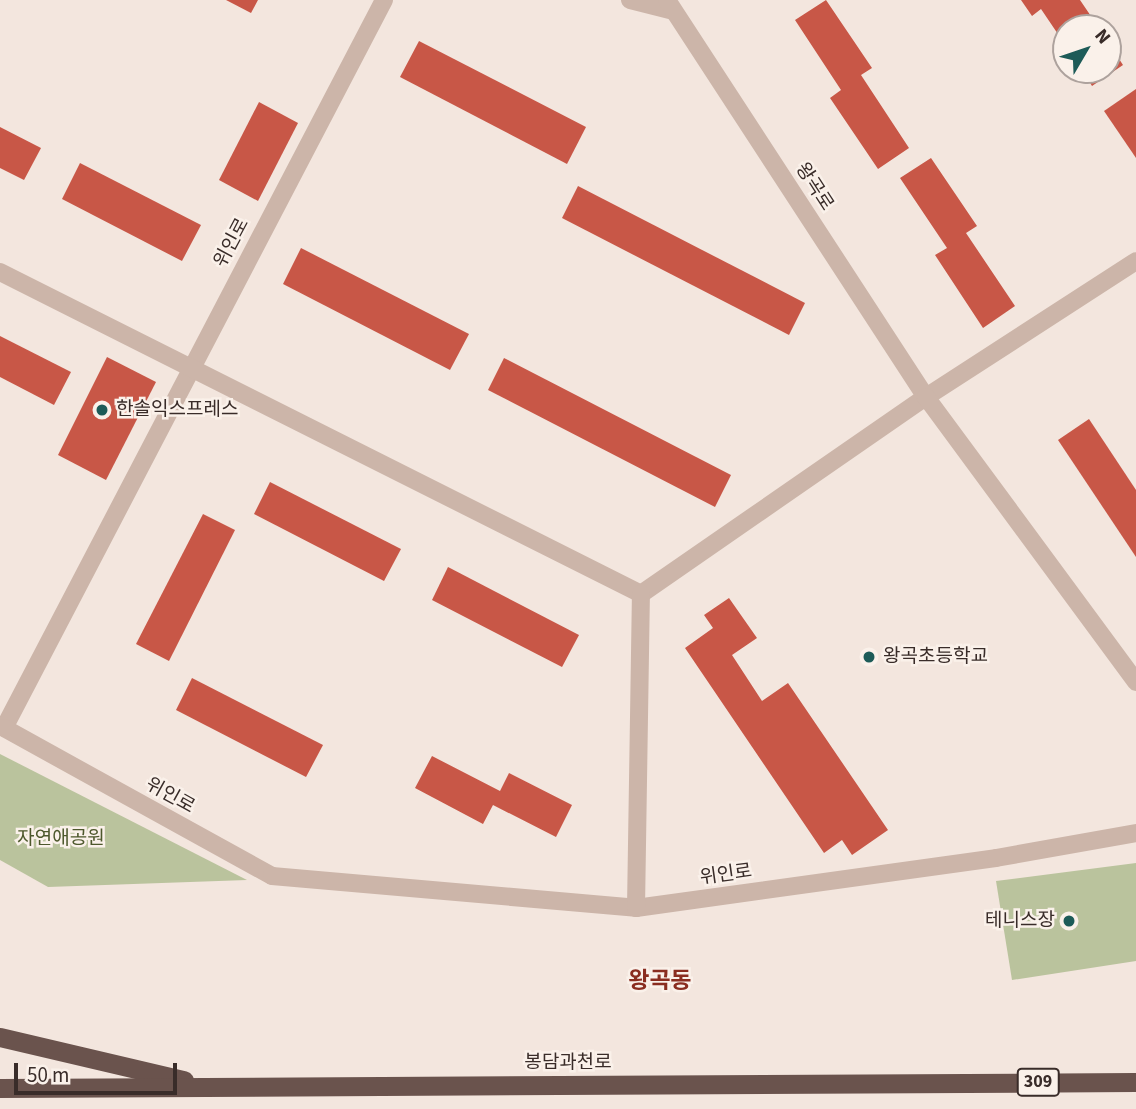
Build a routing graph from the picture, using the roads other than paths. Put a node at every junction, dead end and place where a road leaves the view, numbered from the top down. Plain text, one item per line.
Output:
1 (384, 0) edge
2 (630, 0) edge
3 (670, 5) edge
4 (1136, 261) edge
5 (0, 272) edge
6 (190, 367) junction
7 (926, 397) junction
8 (641, 594) junction
9 (1136, 681) edge
10 (1136, 833) edge
11 (636, 908) junction
12 (0, 1037) edge
13 (1136, 1082) edge
14 (0, 1088) edge
15 (216, 1088) junction

1 - 6 street, 위인로
2 - 3 street
3 - 7 street, 왕곡로
4 - 7 street
5 - 6 street
6 - 8 street
6 - 11 street, 위인로
7 - 8 street
7 - 9 street, 왕곡로
8 - 11 street
10 - 11 street, 위인로
12 - 15 highway
13 - 15 highway, 봉담과천로 / 309
14 - 15 highway, 봉담과천로 / 309

